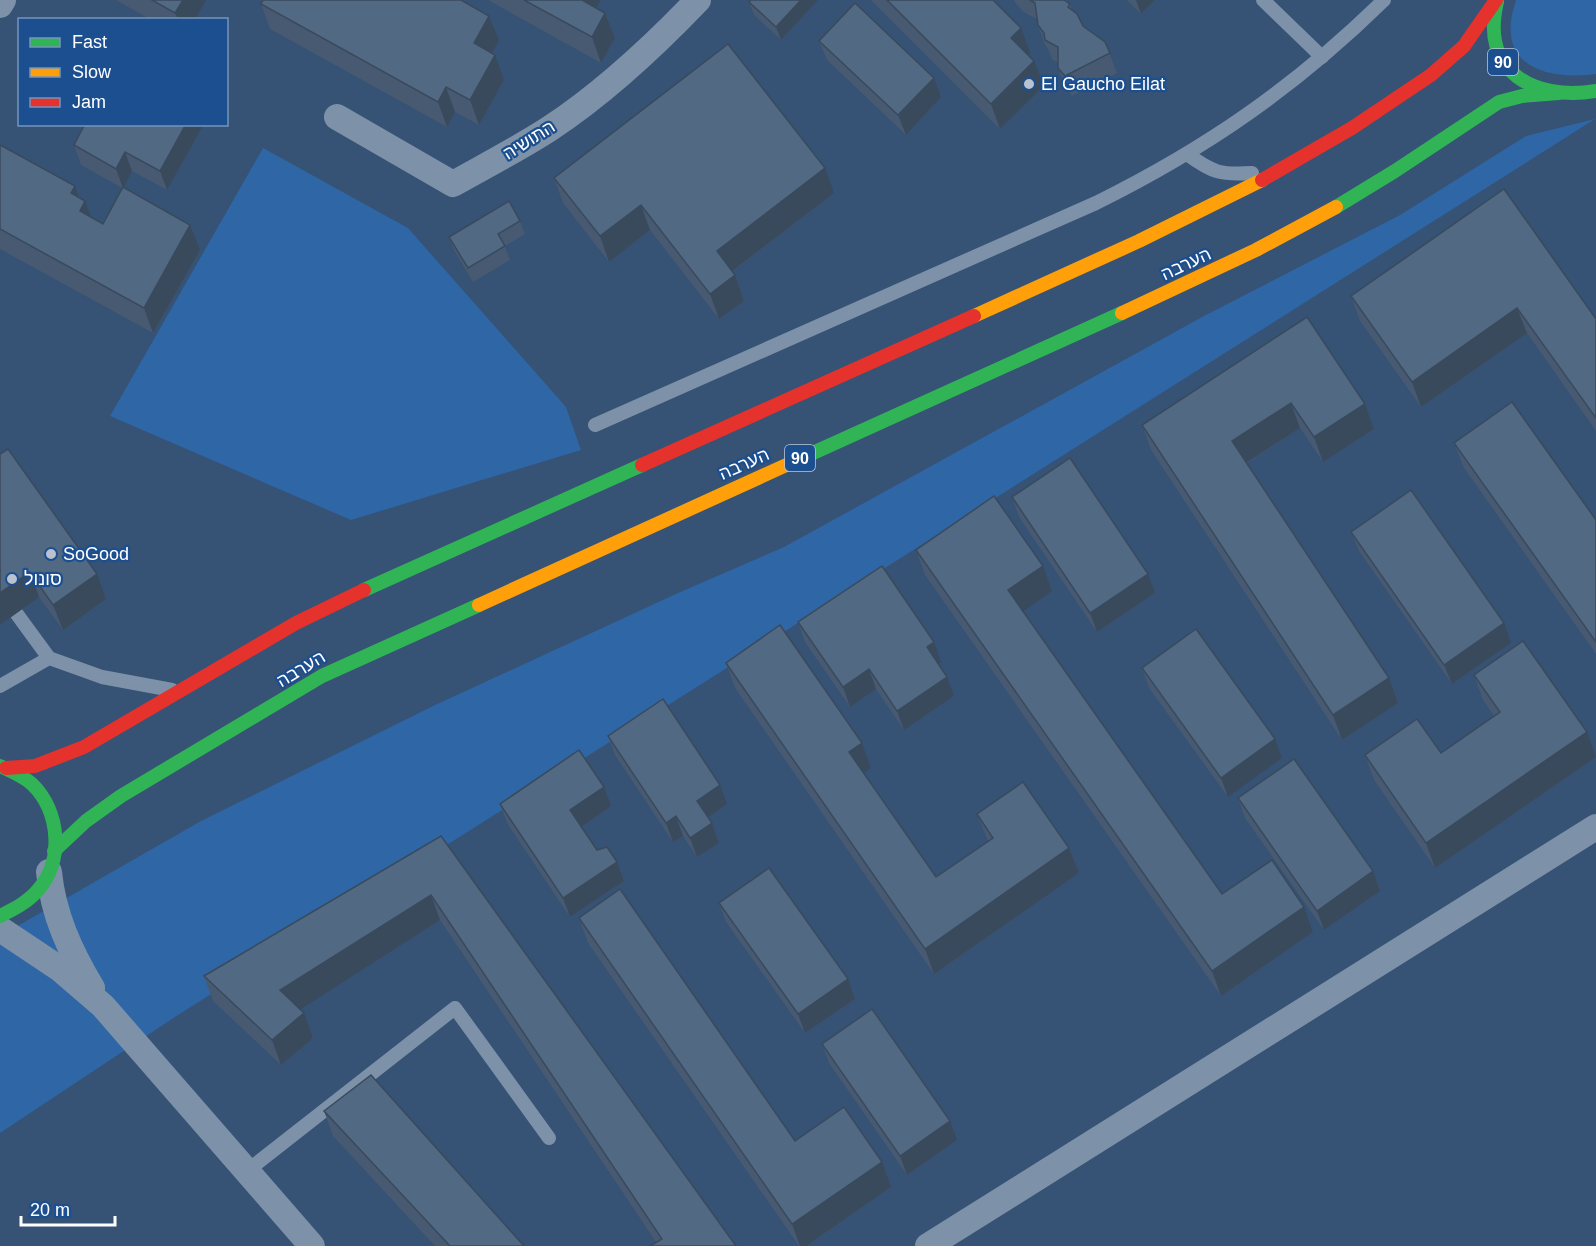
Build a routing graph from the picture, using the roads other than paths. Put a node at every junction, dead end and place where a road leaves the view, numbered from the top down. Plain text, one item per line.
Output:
1 (3, 0) edge
2 (698, 0) edge
3 (1263, 0) edge
4 (1384, 0) edge
5 (1497, 0) edge
6 (0, 5) edge
7 (1322, 57) junction
8 (1596, 91) edge
9 (1559, 93) junction
10 (337, 117) dead end
11 (1187, 154) junction
12 (1279, 172) junction
13 (595, 425) dead end
14 (0, 591) edge
15 (49, 658) junction
16 (0, 686) edge
17 (180, 691) junction
18 (3, 767) edge
19 (1596, 827) edge
20 (51, 862) junction
21 (0, 916) edge
22 (0, 929) edge
23 (103, 1006) junction
24 (549, 1138) dead end
25 (247, 1171) junction
26 (312, 1246) edge
27 (928, 1246) edge

1 - 6 street
2 - 10 street, התושיה
3 - 7 lane
4 - 7 lane
5 - 9 highway, 90
5 - 12 highway, 90
7 - 11 lane
8 - 9 highway, 90
9 - 20 highway, הערבה / 90
11 - 12 lane
11 - 13 lane
12 - 17 highway, 90
14 - 15 lane
15 - 16 lane
15 - 17 lane
17 - 18 highway, 90
18 - 20 highway
19 - 27 street
20 - 21 highway, הערבה
20 - 23 street
22 - 23 street
23 - 25 street
24 - 25 lane
25 - 26 street

